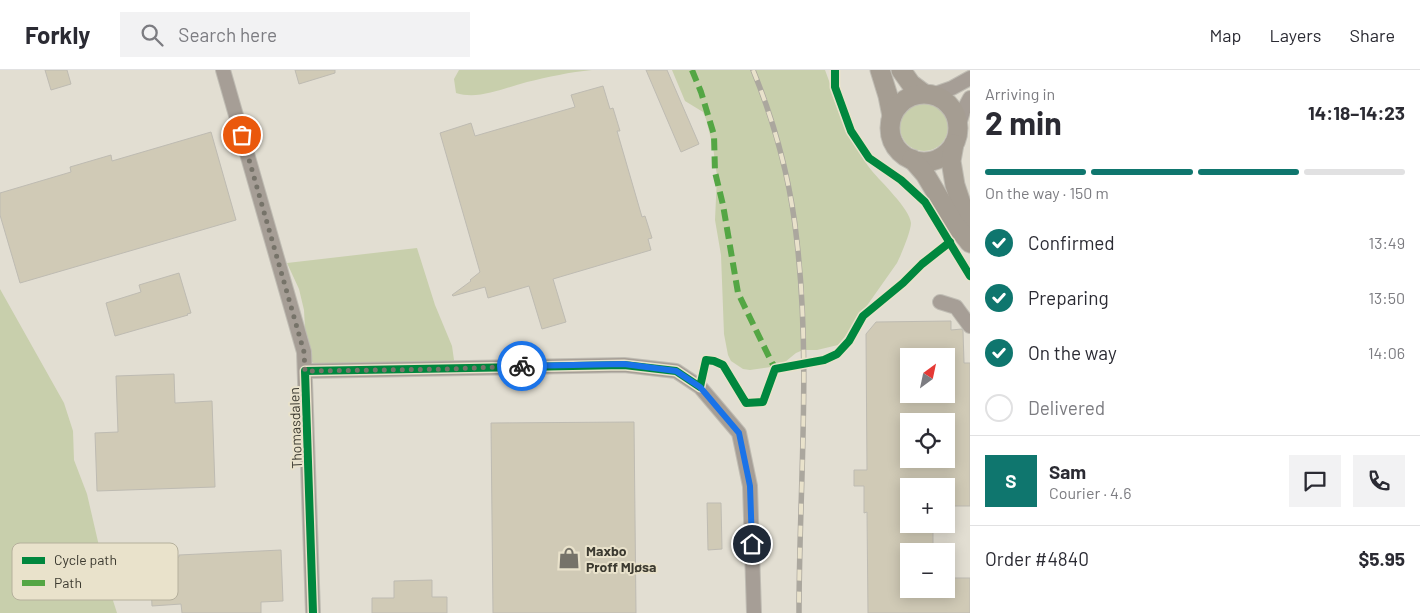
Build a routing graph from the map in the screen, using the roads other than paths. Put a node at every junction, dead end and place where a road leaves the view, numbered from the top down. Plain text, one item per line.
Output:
1 (223, 70) edge
2 (880, 70) edge
3 (901, 70) edge
4 (970, 78) edge
5 (928, 94) junction
6 (970, 98) edge
7 (892, 116) junction
8 (956, 136) junction
9 (912, 159) junction
10 (970, 230) edge
11 (970, 243) edge
12 (940, 302) dead end
13 (970, 326) edge
14 (305, 371) junction
15 (314, 613) edge
16 (754, 613) edge

1 - 14 street
2 - 7 main road
3 - 5 main road
4 - 5 street
5 - 7 main road
5 - 8 main road
6 - 8 street
7 - 9 main road
8 - 9 main road
8 - 10 main road
9 - 11 main road
12 - 13 street
14 - 15 street, Thomasdalen
14 - 16 street, Thomasdalen

